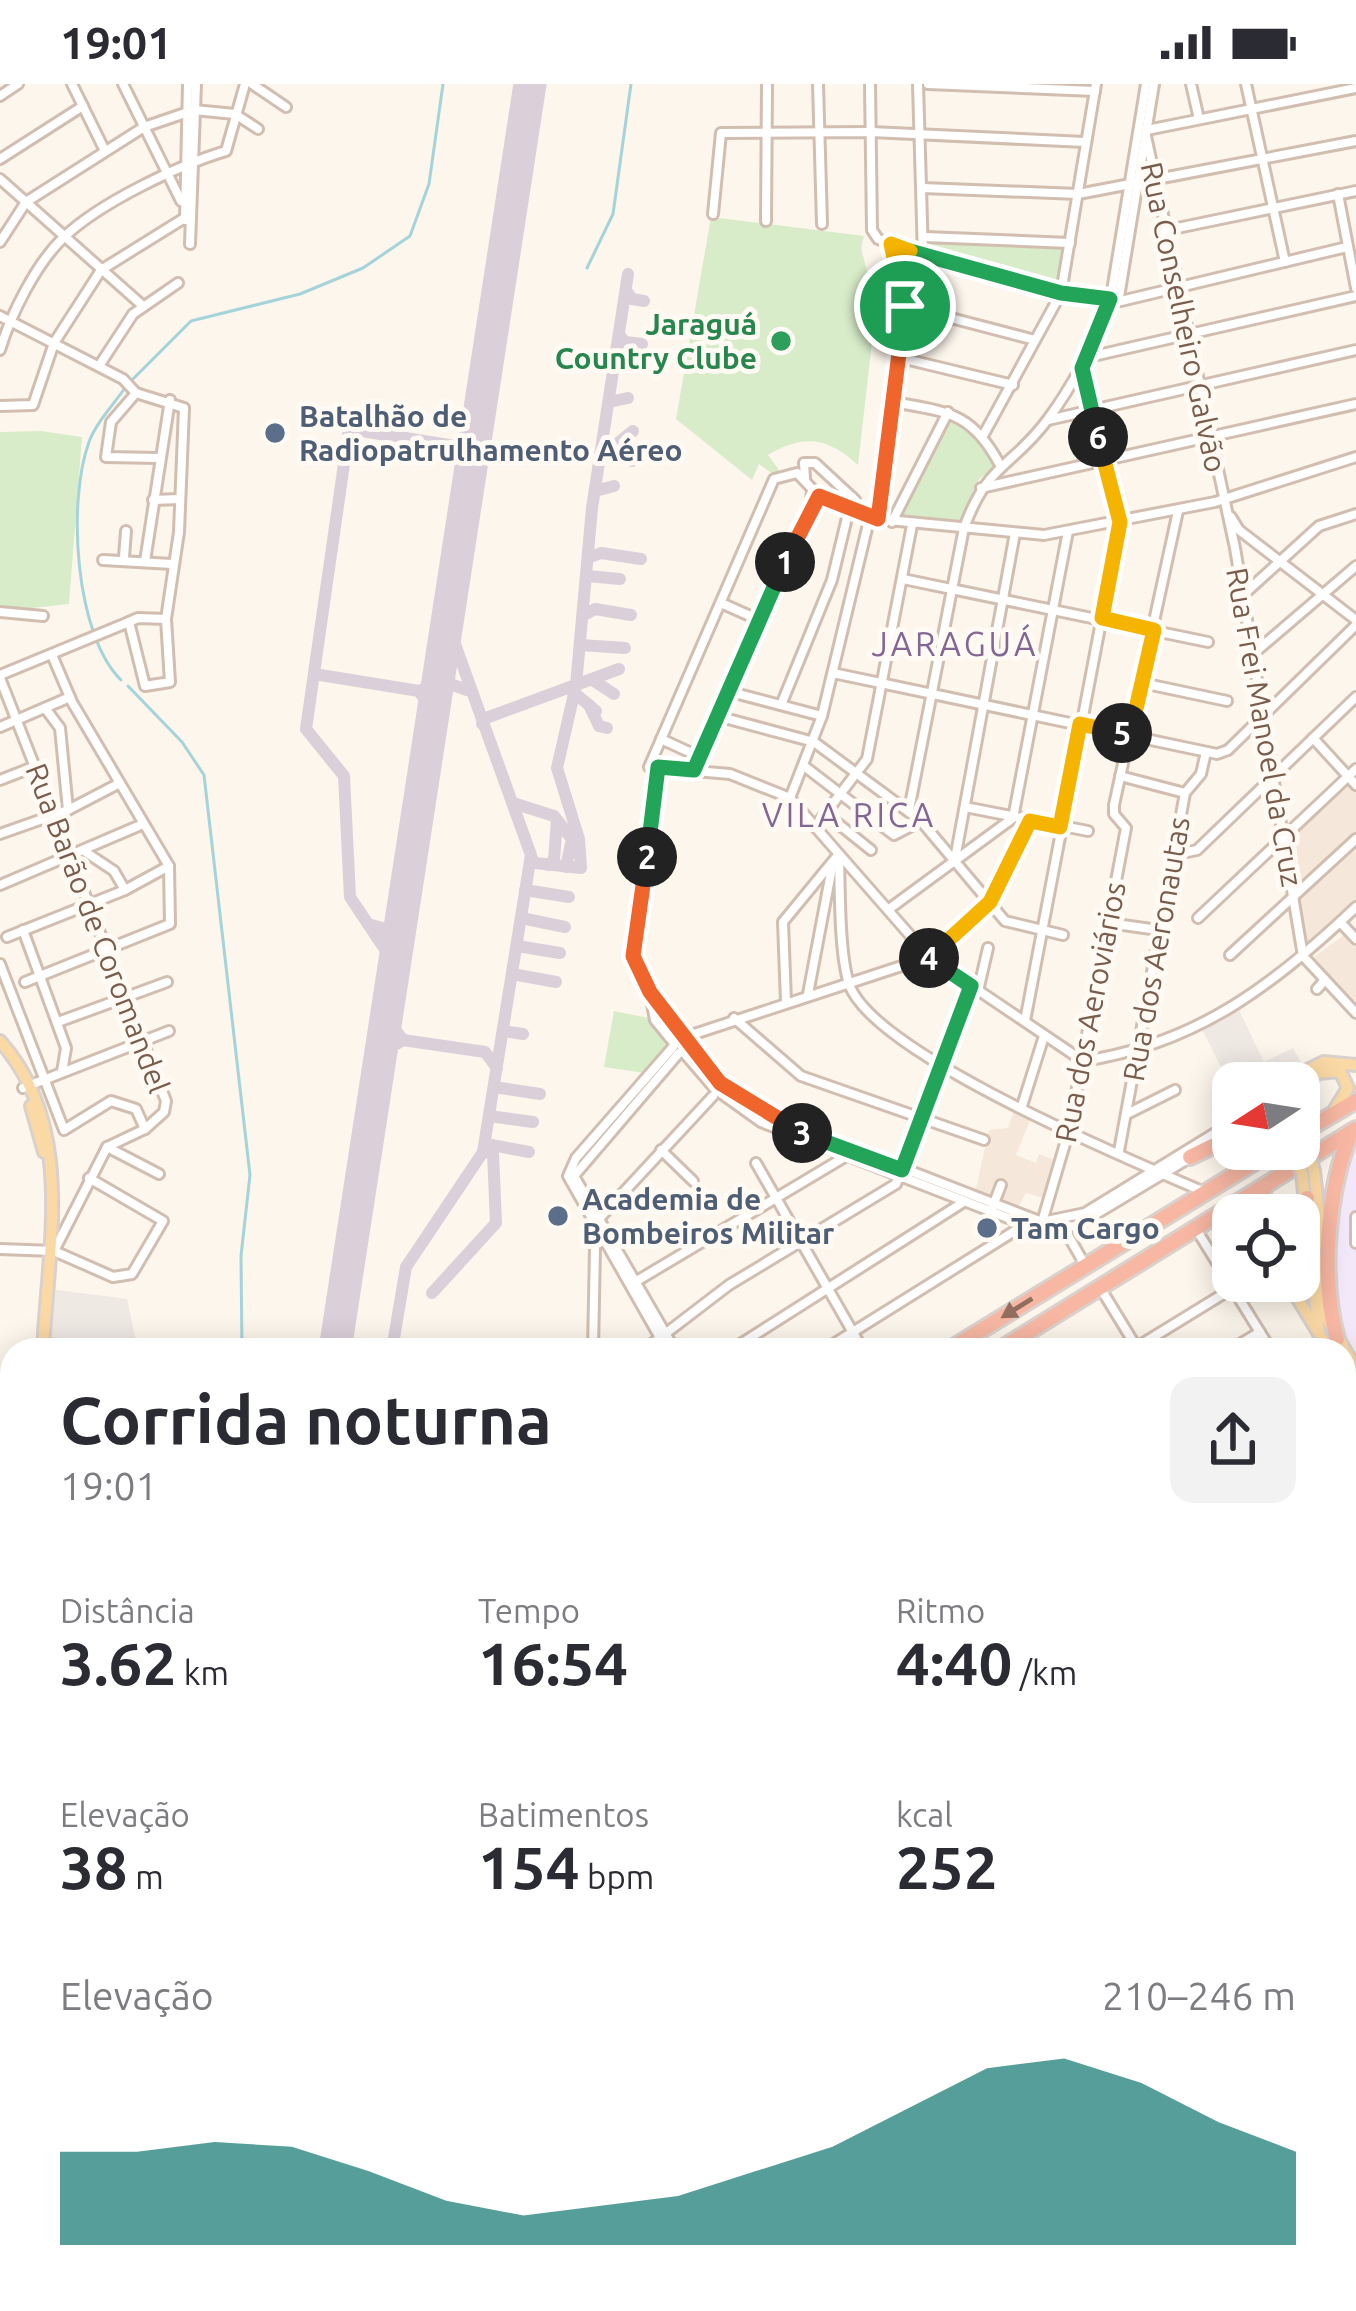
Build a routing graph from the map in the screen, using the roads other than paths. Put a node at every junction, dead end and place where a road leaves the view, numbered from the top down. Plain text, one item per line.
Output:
1 (72, 84) edge
2 (123, 84) edge
3 (192, 84) edge
4 (249, 84) edge
5 (767, 84) edge
6 (818, 84) edge
7 (870, 84) edge
8 (918, 84) edge
9 (928, 84) edge
10 (1150, 84) edge
11 (1190, 84) edge
12 (1246, 84) edge
13 (1296, 84) edge
14 (16, 85) edge
15 (1356, 87) edge
16 (1096, 88) edge
17 (0, 95) edge
18 (1300, 100) junction
19 (82, 106) junction
20 (286, 107) dead end
21 (1252, 109) junction
22 (191, 110) junction
23 (235, 114) junction
24 (1199, 119) junction
25 (144, 127) junction
26 (258, 129) dead end
27 (871, 131) junction
28 (766, 132) junction
29 (818, 133) junction
30 (1146, 133) junction
31 (918, 134) junction
32 (1356, 141) edge
33 (1085, 142) junction
34 (104, 149) junction
35 (0, 159) edge
36 (1262, 161) junction
37 (188, 163) junction
38 (165, 172) junction
39 (0, 179) edge
40 (1152, 181) junction
41 (1133, 185) junction
42 (922, 188) junction
43 (1356, 191) edge
44 (1078, 194) junction
45 (1338, 194) junction
46 (26, 202) junction
47 (182, 202) junction
48 (1274, 209) junction
49 (712, 214) dead end
50 (187, 216) junction
51 (766, 221) dead end
52 (823, 224) dead end
53 (1163, 231) junction
54 (925, 237) junction
55 (63, 238) junction
56 (0, 242) edge
57 (1070, 243) junction
58 (190, 244) dead end
59 (891, 244) junction
60 (1347, 247) junction
61 (923, 256) junction
62 (1285, 262) junction
63 (101, 270) junction
64 (178, 283) dead end
65 (1176, 285) junction
66 (1356, 292) edge
67 (1061, 293) junction
68 (1114, 300) junction
69 (905, 306) junction
70 (142, 307) junction
71 (4, 319) edge
72 (1188, 334) junction
73 (1035, 340) junction
74 (53, 344) junction
75 (0, 350) edge
76 (1356, 350) edge
77 (901, 358) junction
78 (1087, 358) junction
79 (99, 366) junction
80 (1081, 373) junction
81 (1012, 385) junction
82 (1200, 386) junction
83 (136, 392) junction
84 (170, 400) junction
85 (893, 401) junction
86 (1356, 404) edge
87 (0, 406) edge
88 (1092, 411) junction
89 (948, 412) junction
90 (1048, 420) junction
91 (984, 434) junction
92 (1212, 436) junction
93 (158, 458) junction
94 (1356, 459) edge
95 (1104, 460) junction
96 (1000, 465) junction
97 (805, 478) junction
98 (980, 488) junction
99 (816, 493) junction
100 (180, 499) junction
101 (153, 500) junction
102 (850, 502) junction
103 (1223, 504) junction
104 (1178, 511) junction
105 (1356, 514) edge
106 (870, 515) junction
107 (892, 522) junction
108 (1120, 522) junction
109 (912, 525) junction
110 (964, 528) junction
111 (126, 531) dead end
112 (1068, 531) junction
113 (1236, 532) junction
114 (1015, 533) junction
115 (124, 557) junction
116 (103, 560) dead end
117 (1282, 560) junction
118 (145, 561) junction
119 (172, 564) junction
120 (1356, 566) edge
121 (903, 579) junction
122 (952, 589) junction
123 (1320, 593) junction
124 (1242, 596) junction
125 (1003, 599) junction
126 (721, 603) junction
127 (1051, 608) junction
128 (0, 612) edge
129 (43, 616) dead end
130 (1102, 618) junction
131 (166, 619) junction
132 (759, 620) junction
133 (1356, 623) edge
134 (123, 626) junction
135 (1154, 630) junction
136 (1208, 642) dead end
137 (52, 655) junction
138 (1252, 655) junction
139 (832, 673) junction
140 (0, 677) edge
141 (1142, 683) junction
142 (883, 686) junction
143 (728, 691) junction
144 (934, 695) junction
145 (1356, 697) edge
146 (71, 700) junction
147 (1227, 701) dead end
148 (983, 703) junction
149 (781, 705) junction
150 (45, 708) junction
151 (1031, 712) junction
152 (717, 716) junction
153 (822, 716) junction
154 (1263, 717) junction
155 (16, 719) junction
156 (1080, 724) junction
157 (0, 727) edge
158 (1130, 735) junction
159 (1313, 738) junction
160 (661, 740) junction
161 (814, 742) junction
162 (1206, 752) junction
163 (700, 757) junction
164 (36, 766) junction
165 (804, 766) junction
166 (654, 767) junction
167 (1356, 769) edge
168 (694, 770) junction
169 (859, 773) junction
170 (1120, 776) junction
171 (1273, 776) junction
172 (1347, 777) junction
173 (0, 780) edge
174 (118, 784) junction
175 (1356, 785) edge
176 (844, 794) junction
177 (1185, 794) junction
178 (790, 798) junction
179 (965, 807) junction
180 (68, 810) junction
181 (909, 810) junction
182 (826, 814) junction
183 (51, 815) junction
184 (1013, 818) junction
185 (921, 821) junction
186 (1030, 821) junction
187 (143, 824) junction
188 (815, 827) junction
189 (1060, 827) junction
190 (1088, 831) dead end
191 (0, 834) edge
192 (1282, 837) junction
193 (1356, 839) edge
194 (83, 850) junction
195 (838, 855) junction
196 (1173, 855) junction
197 (68, 858) junction
198 (955, 860) junction
199 (169, 866) junction
200 (0, 885) edge
201 (125, 890) junction
202 (1293, 896) junction
203 (990, 902) junction
204 (88, 903) junction
205 (1356, 908) edge
206 (889, 909) junction
207 (1198, 918) dead end
208 (1340, 922) junction
209 (1109, 923) junction
210 (23, 930) junction
211 (1158, 930) junction
212 (1042, 932) junction
213 (1063, 935) dead end
214 (7, 937) dead end
215 (1356, 939) edge
216 (988, 948) dead end
217 (108, 950) junction
218 (1231, 955) dead end
219 (1303, 956) junction
220 (928, 957) junction
221 (0, 964) edge
222 (40, 976) junction
223 (1325, 980) junction
224 (26, 982) dead end
225 (167, 982) dead end
226 (849, 983) junction
227 (975, 988) junction
228 (1317, 989) dead end
229 (650, 992) junction
230 (808, 995) junction
231 (127, 997) junction
232 (786, 1002) junction
233 (653, 1012) junction
234 (1356, 1012) edge
235 (734, 1018) junction
236 (1025, 1021) junction
237 (58, 1022) junction
238 (673, 1025) junction
239 (169, 1030) dead end
240 (1044, 1036) junction
241 (0, 1041) edge
242 (142, 1042) junction
243 (682, 1045) junction
244 (0, 1051) edge
245 (1137, 1053) junction
246 (1356, 1053) edge
247 (1083, 1061) junction
248 (1320, 1064) edge
249 (1342, 1064) junction
250 (1356, 1065) edge
251 (940, 1066) junction
252 (62, 1073) junction
253 (1320, 1073) edge
254 (43, 1080) junction
255 (26, 1087) junction
256 (1175, 1090) dead end
257 (713, 1096) dead end
258 (1356, 1101) edge
259 (1022, 1106) junction
260 (1126, 1115) junction
261 (1328, 1116) junction
262 (920, 1119) junction
263 (1320, 1120) edge
264 (145, 1130) junction
265 (1069, 1130) junction
266 (1353, 1130) edge
267 (984, 1140) dead end
268 (1212, 1141) edge
269 (1212, 1143) edge
270 (107, 1147) junction
271 (661, 1150) junction
272 (1119, 1151) junction
273 (1190, 1157) joint
274 (843, 1158) junction
275 (756, 1163) dead end
276 (1239, 1170) edge
277 (1307, 1170) edge
278 (1310, 1170) edge
279 (1159, 1172) junction
280 (159, 1174) dead end
281 (901, 1174) junction
282 (1311, 1176) junction
283 (89, 1178) junction
284 (693, 1181) dead end
285 (1267, 1184) junction
286 (1001, 1185) dead end
287 (1204, 1192) junction
288 (1250, 1194) edge
289 (1261, 1194) edge
290 (1308, 1194) edge
291 (1313, 1194) edge
292 (777, 1199) junction
293 (962, 1203) junction
294 (992, 1207) junction
295 (1212, 1216) edge
296 (1356, 1216) edge
297 (597, 1221) junction
298 (1042, 1222) junction
299 (1023, 1226) junction
300 (1195, 1227) junction
301 (1065, 1230) junction
302 (801, 1243) junction
303 (1356, 1243) edge
304 (595, 1248) dead end
305 (0, 1249) edge
306 (48, 1250) junction
307 (1212, 1254) edge
308 (1085, 1265) junction
309 (635, 1282) junction
310 (826, 1287) junction
311 (1100, 1288) junction
312 (1212, 1301) edge
313 (1242, 1302) edge
314 (1300, 1302) edge
315 (1314, 1302) edge
316 (1260, 1331) junction
317 (853, 1332) junction
318 (662, 1334) junction
319 (1319, 1334) junction
320 (41, 1338) edge
321 (593, 1338) edge
322 (658, 1338) edge
323 (664, 1338) edge
324 (749, 1338) edge
325 (843, 1338) edge
326 (856, 1338) edge
327 (969, 1338) edge
328 (1018, 1338) edge
329 (1130, 1338) edge
330 (1153, 1338) edge
331 (1249, 1338) edge
332 (1264, 1338) edge
333 (1325, 1338) edge
334 (1331, 1338) edge
335 (1333, 1338) edge

1 - 19 street
2 - 25 street
3 - 22 street
4 - 20 street
4 - 23 street
5 - 28 street
6 - 29 street
7 - 27 street
8 - 31 street
9 - 16 street
10 - 30 street
10 - 41 street
11 - 24 street
12 - 21 street
13 - 18 street
14 - 17 street
15 - 18 street
16 - 33 street
18 - 21 street
19 - 34 street
19 - 35 street
21 - 24 street
21 - 36 street
22 - 23 street
22 - 25 street
22 - 37 street
23 - 26 street
23 - 37 street
24 - 30 street
25 - 34 street
25 - 38 street
27 - 29 street
27 - 31 street
27 - 59 street
28 - 29 street
28 - 49 street
28 - 51 street
29 - 52 street
30 - 40 street, Rua Conselheiro Galvão
30 - 41 street
31 - 33 street
31 - 42 street
32 - 36 street
33 - 44 street
34 - 46 street
36 - 40 street
36 - 48 street
37 - 38 street
37 - 47 street
37 - 50 street
38 - 47 street
38 - 55 street
39 - 46 street
40 - 41 street
40 - 53 street, Rua Conselheiro Galvão
41 - 44 street
41 - 68 street
42 - 44 street
42 - 54 street
43 - 45 street
44 - 57 street
45 - 48 street
45 - 60 street
46 - 55 street
46 - 56 street
47 - 50 street
48 - 53 street
48 - 62 street
50 - 58 street
50 - 63 street
53 - 65 street, Rua Conselheiro Galvão
54 - 57 street
54 - 61 street
55 - 63 street
55 - 71 street
57 - 67 street
59 - 61 street
59 - 69 street
60 - 62 street
60 - 66 street
61 - 67 street
62 - 65 street
63 - 70 street
63 - 74 street
64 - 70 street
65 - 68 street
65 - 72 street, Rua Conselheiro Galvão
66 - 72 street
67 - 68 street
67 - 73 street
68 - 78 street
69 - 73 street
69 - 77 street
70 - 79 street
71 - 74 street
71 - 75 street
72 - 78 street
72 - 82 street, Rua Conselheiro Galvão
73 - 81 street
74 - 79 street
74 - 87 street
76 - 82 street
77 - 81 street
77 - 85 street
78 - 80 street
79 - 83 street
80 - 88 street
80 - 90 street
81 - 91 street
82 - 88 street
82 - 92 street, Rua Conselheiro Galvão
83 - 84 street
83 - 93 street
84 - 93 street
84 - 100 street
85 - 89 street
85 - 106 street
86 - 92 street
88 - 90 street
88 - 95 street
89 - 91 street
89 - 107 street
90 - 96 street
91 - 96 street
92 - 95 street
92 - 103 street, Rua Conselheiro Galvão
93 - 101 street
94 - 103 street
95 - 98 street
95 - 108 street
96 - 98 street
97 - 99 street
97 - 102 street
97 - 126 street
98 - 110 street
99 - 102 street
99 - 132 street
100 - 101 street
100 - 119 street
101 - 118 street
102 - 106 street
102 - 149 street
103 - 104 street
103 - 113 street
104 - 108 street
104 - 135 street, Rua dos Aeroviários
105 - 117 street
106 - 107 street
106 - 139 street
107 - 109 street
108 - 112 street
108 - 130 street
109 - 110 street
109 - 121 street
110 - 114 street
110 - 122 street
111 - 115 street
112 - 114 street
112 - 127 street
113 - 117 street
113 - 124 street, Rua Frei Manoel da Cruz
114 - 125 street
115 - 116 street
115 - 118 street
117 - 123 street
117 - 124 street
118 - 119 street
119 - 131 street
120 - 123 street
121 - 122 street
121 - 142 street
122 - 125 street
122 - 144 street
123 - 133 street
123 - 138 street
124 - 138 street, Rua Frei Manoel da Cruz
125 - 127 street
125 - 148 street
126 - 132 street
126 - 160 street
127 - 130 street
127 - 151 street
128 - 129 street
130 - 135 street
130 - 156 street
131 - 134 street
131 - 134 street
132 - 143 street
133 - 154 street
134 - 137 street
135 - 136 street
135 - 141 street, Rua dos Aeroviários
137 - 140 street
137 - 146 street
138 - 154 street, Rua Frei Manoel da Cruz
139 - 142 street
139 - 153 street
140 - 155 street, Rua Barão de Coromandel
141 - 147 street
141 - 158 street, Rua dos Aeroviários
142 - 144 street
142 - 169 street
143 - 149 street
143 - 152 street
144 - 148 street
144 - 181 street
145 - 159 street
146 - 150 street
146 - 174 street
148 - 151 street
148 - 179 street
149 - 153 street
150 - 155 street
150 - 180 street
151 - 156 street
151 - 184 street
152 - 161 street
152 - 163 street
153 - 161 street
154 - 162 street
154 - 171 street, Rua Frei Manoel da Cruz
155 - 157 street
155 - 164 street, Rua Barão de Coromandel
156 - 158 street
156 - 189 street
158 - 162 street
158 - 170 street, Rua dos Aeroviários
159 - 171 street
159 - 172 street
160 - 163 street
160 - 166 street
161 - 165 street
161 - 169 street
162 - 177 street, Rua dos Aeronautas
163 - 168 street
164 - 173 street
164 - 183 street, Rua Barão de Coromandel
165 - 176 street
165 - 178 street
166 - 168 street
166 - 229 street
167 - 172 street
168 - 178 street
169 - 176 street
169 - 181 street
170 - 177 street
170 - 209 street, Rua dos Aeroviários
171 - 192 street, Rua Frei Manoel da Cruz
171 - 196 street
172 - 175 street
172 - 192 street
174 - 180 street
174 - 187 street
176 - 182 street
176 - 185 street
177 - 196 street, Rua dos Aeronautas
178 - 188 street
179 - 184 street
179 - 198 street
180 - 183 street
181 - 185 street
182 - 188 street
182 - 195 street
183 - 191 street
183 - 197 street, Rua Barão de Coromandel
184 - 186 street
184 - 198 street
185 - 198 street
186 - 189 street
186 - 203 street
187 - 194 street
187 - 199 street
188 - 195 street
189 - 190 street
189 - 212 street
192 - 202 street, Rua Frei Manoel da Cruz
192 - 207 street
193 - 202 street
194 - 197 street
194 - 201 street
195 - 206 street
195 - 226 street
195 - 230 street
195 - 232 street
196 - 211 street, Rua dos Aeronautas
197 - 200 street
197 - 204 street, Rua Barão de Coromandel
198 - 203 street
198 - 206 street
199 - 201 street
199 - 217 street
201 - 204 street
202 - 218 street
202 - 219 street, Rua Frei Manoel da Cruz
203 - 212 street
203 - 220 street
204 - 210 street
204 - 217 street, Rua Barão de Coromandel
205 - 208 street
206 - 220 street
208 - 215 street
208 - 219 street
209 - 211 street
209 - 247 street, Rua dos Aeroviários
210 - 214 street
210 - 222 street
211 - 245 street, Rua dos Aeronautas
212 - 213 street
212 - 236 street
216 - 227 street
217 - 222 street
217 - 231 street, Rua Barão de Coromandel
219 - 223 street
219 - 245 street
220 - 226 street
220 - 227 street
221 - 254 street
222 - 224 street
222 - 237 street
223 - 228 street
223 - 234 street
225 - 231 street
226 - 230 street
226 - 251 street
227 - 236 street
227 - 251 street
229 - 233 street
229 - 238 street
230 - 232 street
231 - 237 street
231 - 242 street, Rua Barão de Coromandel
232 - 235 street
233 - 238 street
233 - 243 street
235 - 243 street
235 - 262 street
236 - 240 street
237 - 252 street
238 - 243 street
239 - 242 street
240 - 247 street
240 - 259 street
241 - 255 main road
242 - 252 street
242 - 264 street, Rua Barão de Coromandel
243 - 274 street
243 - 281 street
243 - 297 street
244 - 255 main road
245 - 247 street
245 - 260 street, Rua dos Aeronautas
246 - 249 street
247 - 265 street, Rua dos Aeroviários
248 - 249 main road
249 - 250 main road
251 - 259 street
251 - 262 street
252 - 254 street
253 - 261 main road
254 - 255 street
254 - 264 street
255 - 306 main road
256 - 260 street
257 - 271 street
258 - 261 highway
259 - 265 street
260 - 272 street, Rua dos Aeronautas
261 - 263 highway
262 - 267 street
262 - 281 street
264 - 270 street
265 - 272 street
265 - 298 street, Rua dos Aeroviários
266 - 285 highway
266 - 335 highway
268 - 279 street
269 - 273 highway
270 - 280 street
270 - 283 street
271 - 284 street
271 - 297 street
272 - 279 street
273 - 279 street
274 - 281 street
274 - 292 street
275 - 292 street
276 - 287 highway
277 - 282 main road, bridge
278 - 282 main road, bridge
279 - 287 street
279 - 298 street
279 - 301 street
281 - 293 street
281 - 294 street
281 - 302 street
282 - 290 main road
282 - 291 main road
282 - 334 main road
283 - 306 street
283 - 306 street
285 - 288 highway
285 - 289 highway
286 - 294 street
287 - 308 highway
292 - 302 street
292 - 309 street
293 - 299 street
293 - 310 street
294 - 298 street
295 - 300 highway
296 - 303 street
297 - 309 street
297 - 318 street
299 - 301 street
299 - 317 street
300 - 307 street
300 - 311 highway
301 - 308 street
302 - 310 street
302 - 318 street
304 - 321 street
305 - 306 street
306 - 320 main road
308 -> 327 highway
309 - 318 street
310 - 317 street
310 - 324 street
311 - 328 highway
311 - 329 street
312 - 330 street
313 - 316 street
314 - 319 main road
315 - 319 main road
316 - 331 street
316 - 332 street
317 - 325 street
317 - 326 street
318 - 322 street
318 - 323 street
319 - 333 main road

